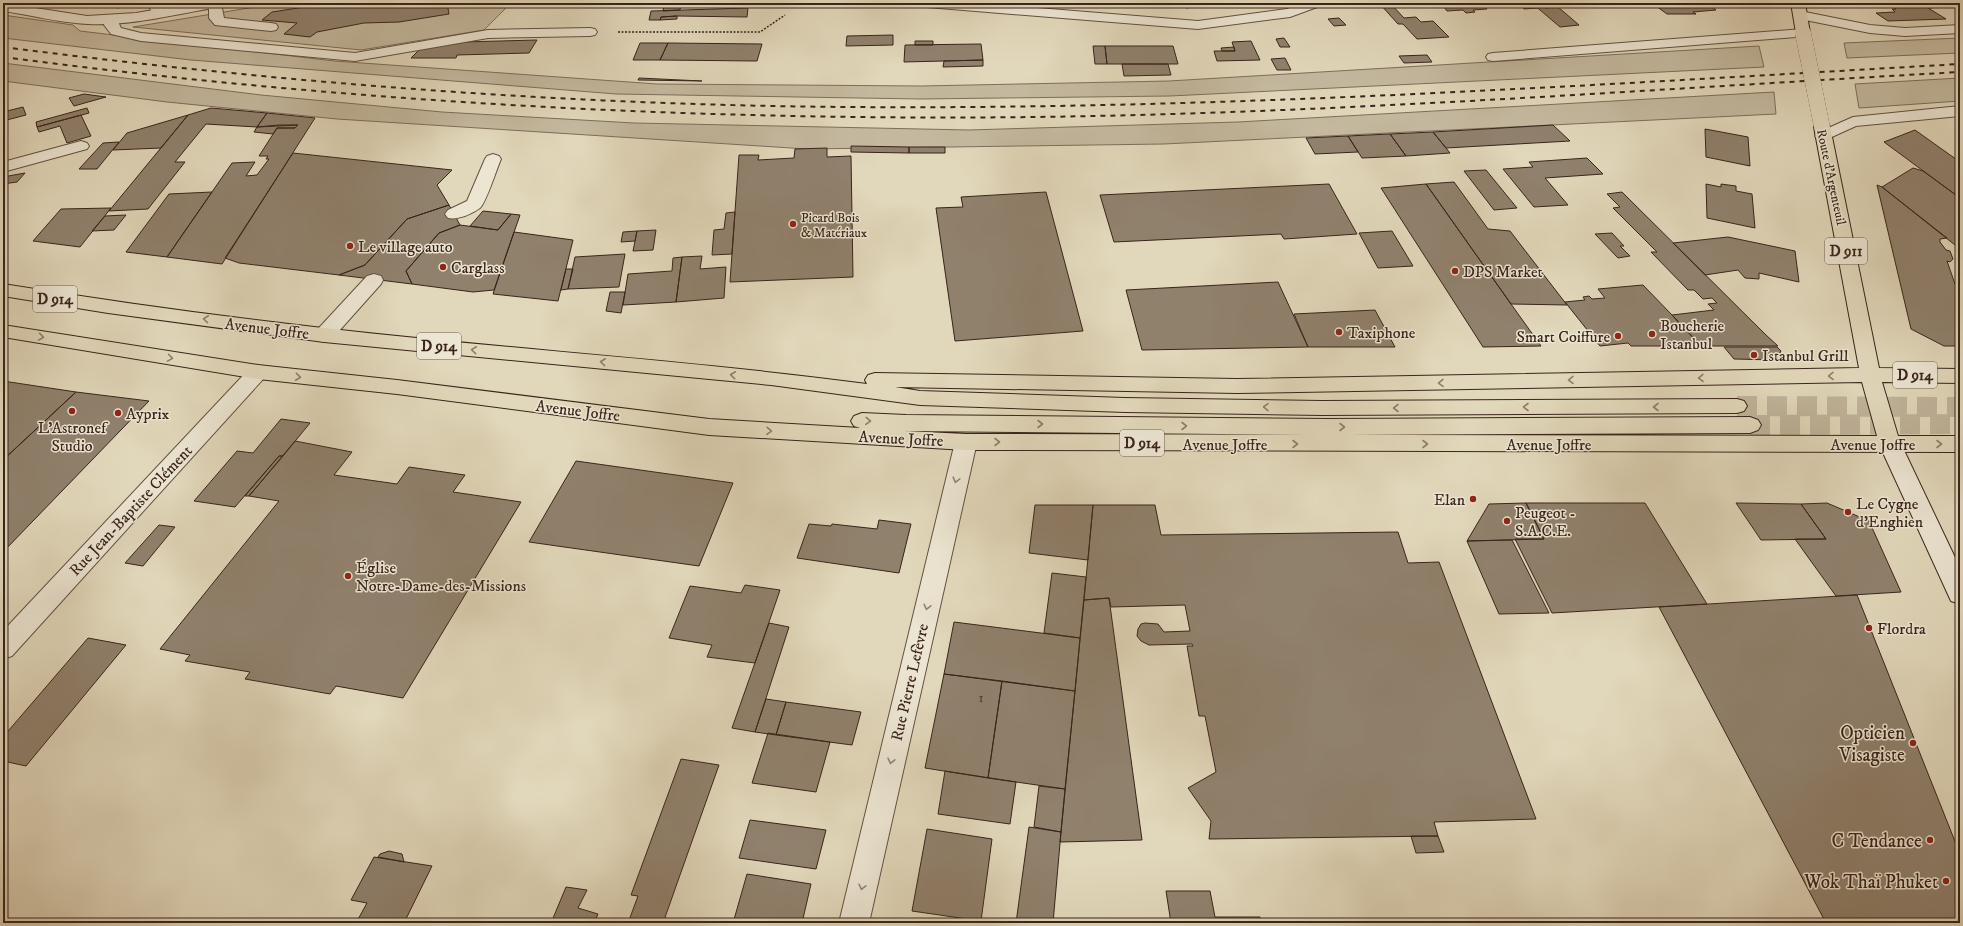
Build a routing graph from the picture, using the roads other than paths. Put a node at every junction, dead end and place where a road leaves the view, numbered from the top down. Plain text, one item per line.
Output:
1 (217, 3) edge
2 (927, 3) edge
3 (1315, 3) edge
4 (3, 7) edge
5 (156, 8) edge
6 (1799, 9) edge
7 (111, 20) junction
8 (271, 27) dead end
9 (1960, 29) edge
10 (590, 32) road end
11 (1803, 33) junction
12 (1493, 57) dead end
13 (1960, 111) edge
14 (1822, 132) junction
15 (81, 146) dead end
16 (493, 159) dead end
17 (3, 167) edge
18 (454, 214) dead end
19 (374, 280) dead end
20 (3, 290) edge
21 (3, 331) edge
22 (324, 335) junction
23 (258, 372) junction
24 (1870, 375) junction
25 (1960, 376) edge
26 (772, 378) junction
27 (397, 387) junction
28 (1737, 406) tunnel mouth
29 (1750, 425) tunnel mouth
30 (966, 442) junction
31 (1890, 444) junction
32 (1960, 444) edge
33 (1960, 594) edge
34 (3, 648) edge
35 (854, 923) edge

1 - 5 street
1 - 8 street
2 - 3 street
4 - 7 street
5 - 7 street
6 - 9 street
6 - 11 main road, Route d'Argenteuil / D 911
7 - 10 street
11 - 12 street
11 - 14 main road, Route d'Argenteuil / D 911, bridge
13 - 14 street
14 - 24 main road, Route d'Argenteuil / D 911
15 - 17 street
16 - 18 street
19 - 22 street
22 -> 20 main road, Avenue Joffre / D 914
21 -> 23 main road, Avenue Joffre / D 914
26 -> 22 main road, Avenue Joffre / D 914
23 -> 27 main road, Avenue Joffre / D 914
23 - 34 street, Rue Jean-Baptiste Clément
24 - 25 main road, Avenue Joffre / D 914
24 -> 26 main road, Avenue Joffre / D 914
24 - 31 main road, D 911
28 -> 26 main road, Avenue Joffre / D 914
27 -> 29 main road, Avenue Joffre / D 914
27 -> 30 main road, Avenue Joffre / D 914
30 -> 31 main road, Avenue Joffre / D 914
30 -> 35 street, Rue Pierre Lefèvre
31 -> 32 main road, Avenue Joffre / D 914
31 - 33 street

